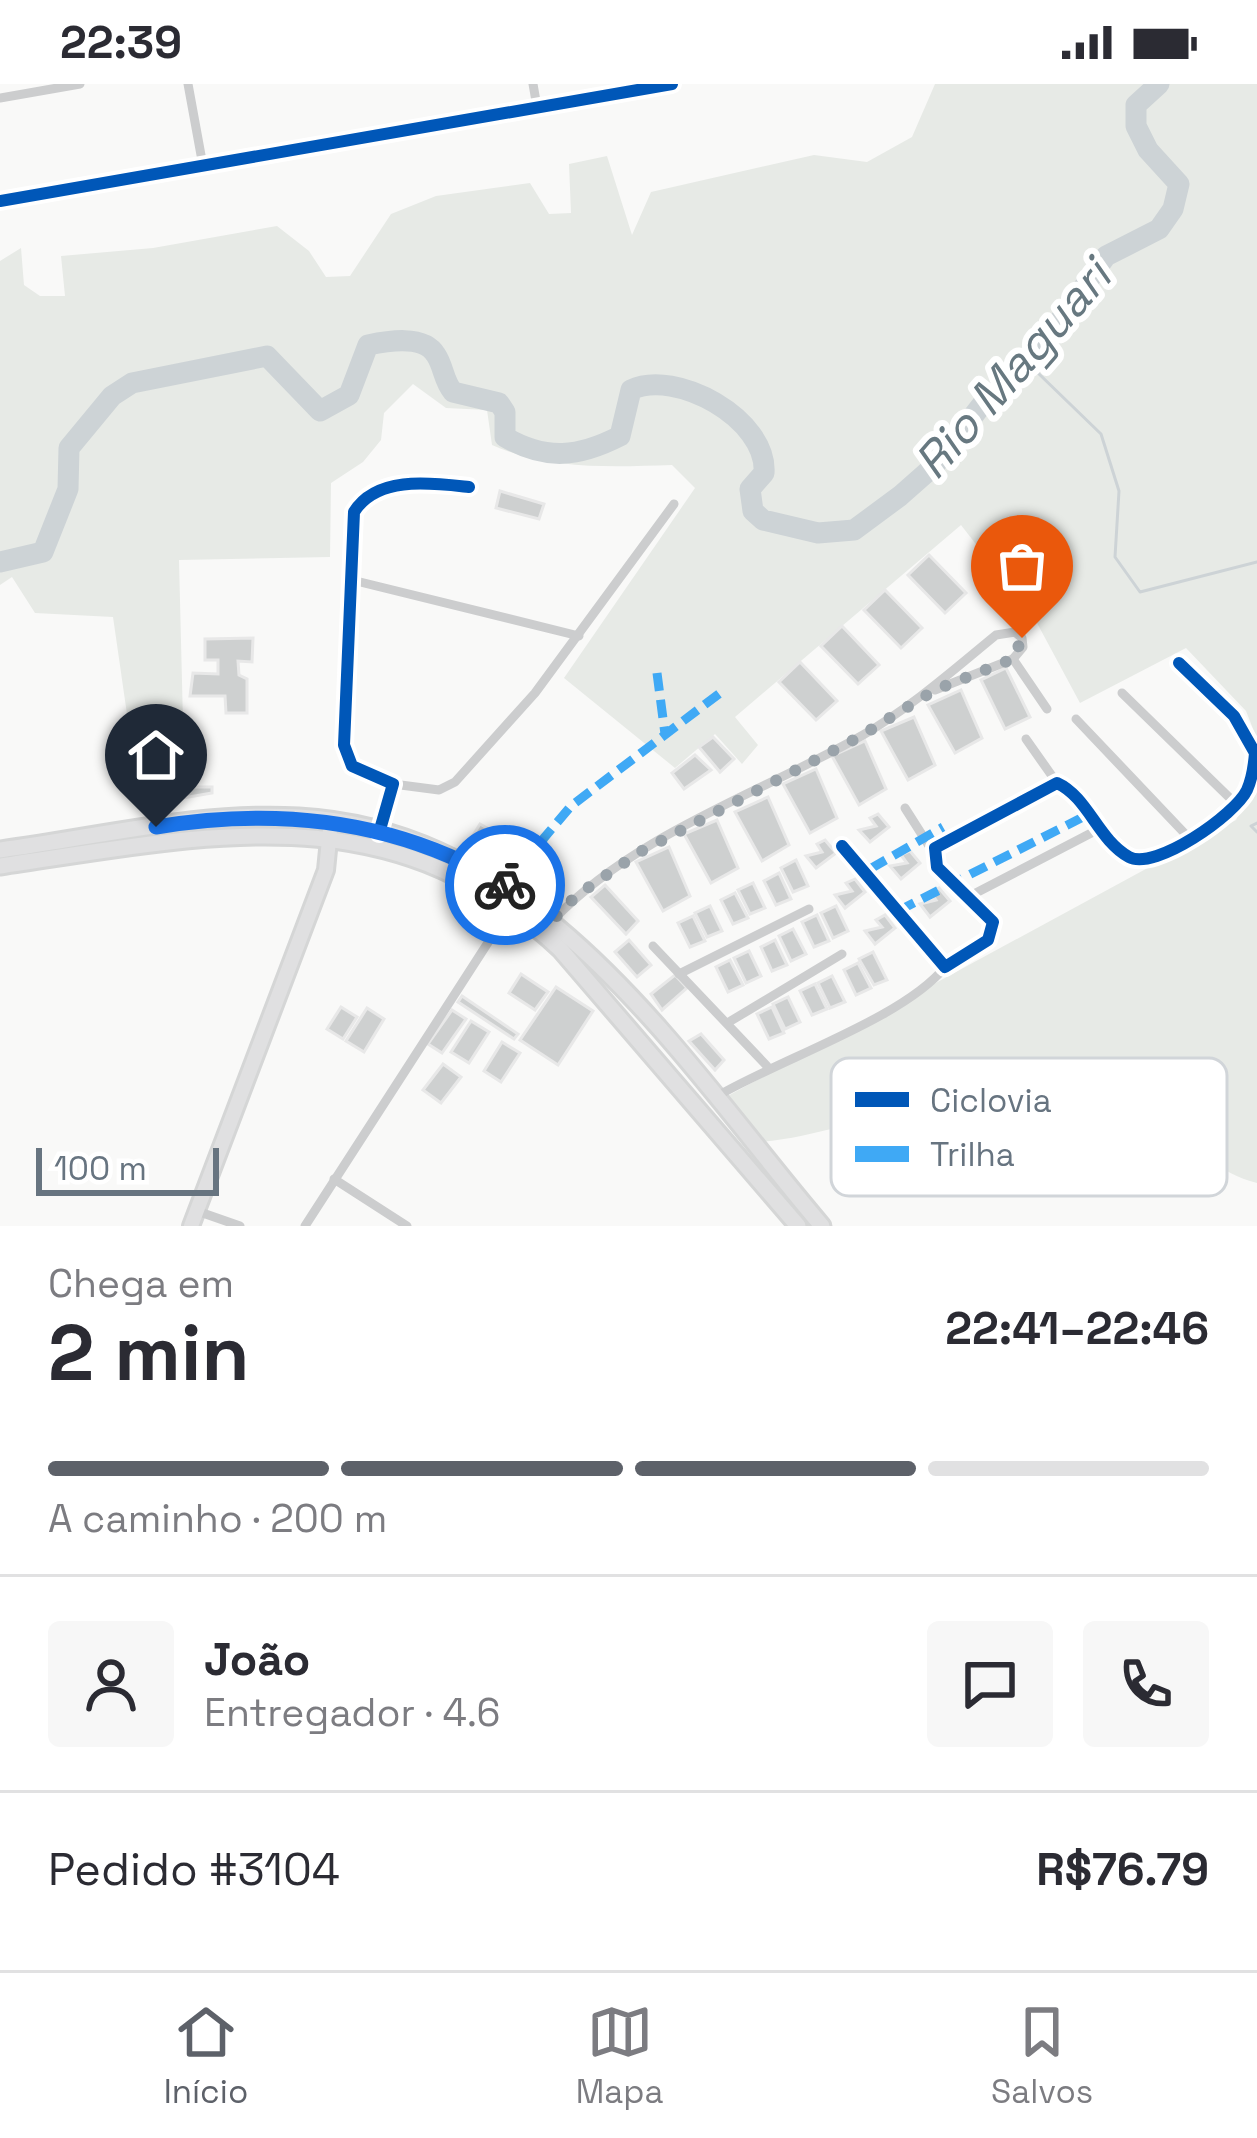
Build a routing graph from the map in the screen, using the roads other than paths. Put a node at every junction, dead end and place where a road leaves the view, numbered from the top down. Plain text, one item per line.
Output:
1 (80, 84) edge
2 (188, 84) edge
3 (533, 84) edge
4 (672, 84) edge
5 (0, 98) edge
6 (537, 107) junction
7 (203, 166) junction
8 (0, 201) edge
9 (470, 487) dead end
10 (674, 504) dead end
11 (352, 580) junction
12 (579, 636) junction
13 (1013, 659) junction
14 (1179, 663) dead end
15 (935, 690) junction
16 (1122, 693) dead end
17 (1046, 709) dead end
18 (1076, 718) dead end
19 (1026, 739) dead end
20 (1057, 783) junction
21 (393, 784) junction
22 (1237, 806) junction
23 (905, 808) dead end
24 (331, 828) junction
25 (1097, 830) junction
26 (380, 832) junction
27 (1190, 839) junction
28 (842, 846) dead end
29 (0, 850) edge
30 (933, 852) junction
31 (0, 866) edge
32 (970, 896) junction
33 (511, 907) junction
34 (809, 909) dead end
35 (553, 920) junction
36 (653, 946) dead end
37 (842, 954) dead end
38 (945, 967) junction
39 (680, 974) junction
40 (729, 1022) junction
41 (767, 1066) junction
42 (714, 1098) junction
43 (754, 1145) junction
44 (740, 1157) junction
45 (334, 1179) junction
46 (194, 1218) edge
47 (240, 1226) edge
48 (305, 1226) edge
49 (407, 1226) edge
50 (799, 1226) edge
51 (822, 1226) edge

1 - 5 street
2 - 7 street
3 - 6 street
4 - 6 street
6 - 7 street
7 - 8 street
9 - 11 street
10 - 12 street
11 - 12 street
11 - 21 street
12 - 21 street
13 - 15 street
13 - 15 street
13 - 17 street
14 - 22 street
15 - 35 street
16 - 22 street
18 - 27 street
19 - 20 street
20 - 25 street
20 - 30 street
21 - 26 street
22 - 27 street
23 - 30 street
24 - 26 main road
24 - 29 main road
24 - 31 main road
24 - 33 main road
24 - 46 main road
25 - 27 street
25 - 32 street
26 - 35 main road
28 - 38 street
30 - 32 street
32 - 38 street
33 - 44 main road
33 - 45 street
34 - 39 street
35 - 42 main road
36 - 39 street
37 - 40 street
38 - 41 street
39 - 40 street
40 - 41 street
41 - 42 street
42 - 43 main road
43 - 44 main road
43 - 51 main road
44 - 50 main road
45 - 48 street
45 - 49 street
46 - 47 street

